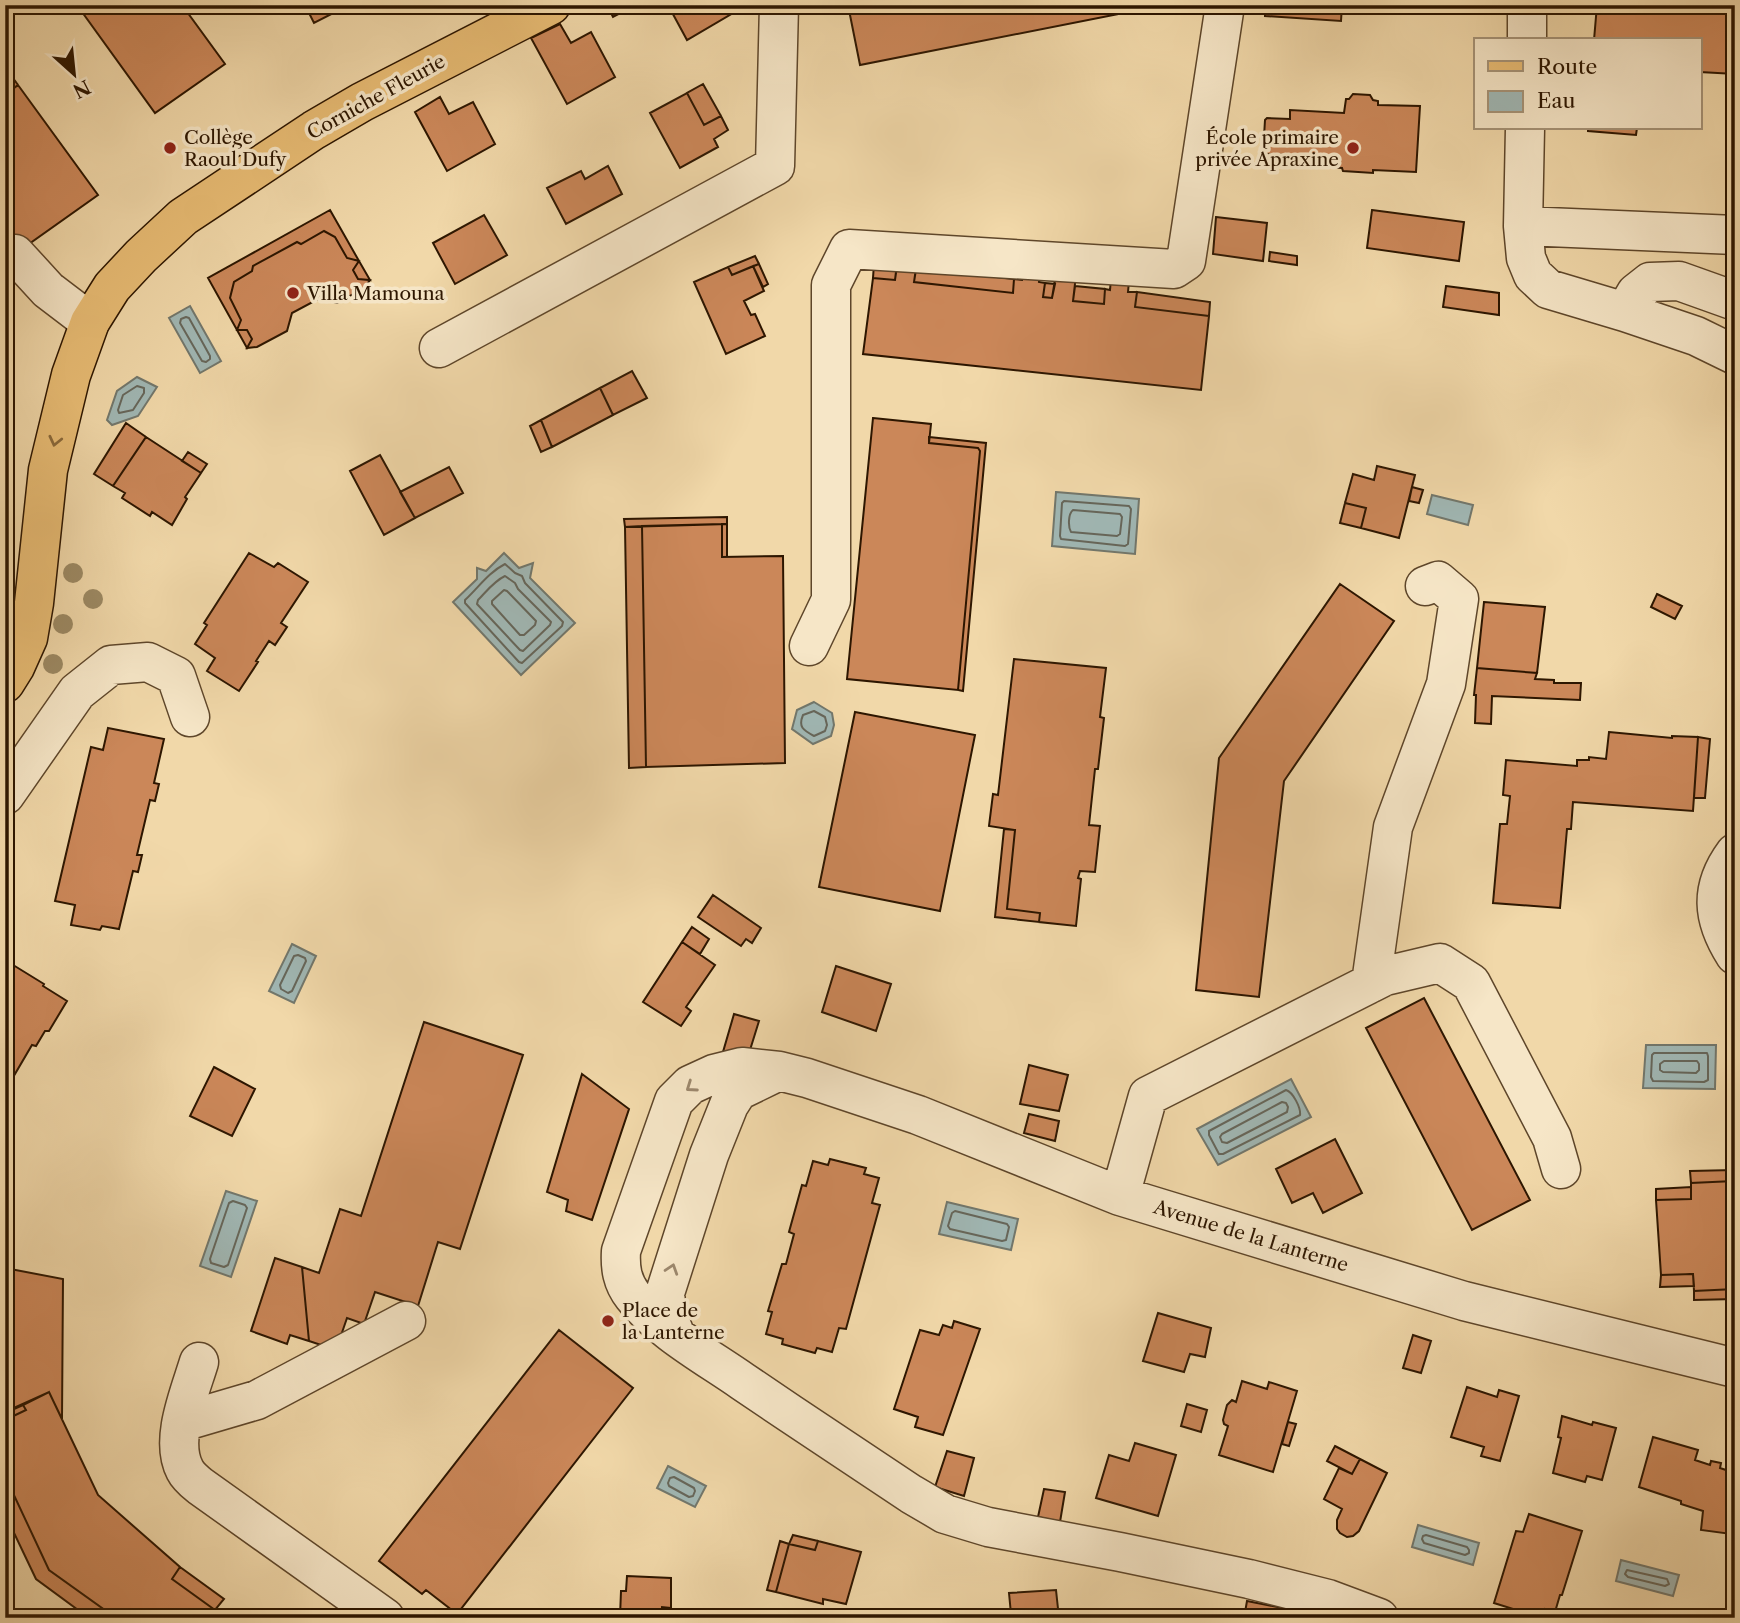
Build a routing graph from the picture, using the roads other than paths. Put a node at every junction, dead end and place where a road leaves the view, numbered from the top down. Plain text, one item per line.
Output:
1 (551, 5) edge
2 (779, 5) edge
3 (1225, 5) edge
4 (1527, 5) edge
5 (1527, 38) edge
6 (1525, 130) edge
7 (1523, 226) junction
8 (1735, 235) edge
9 (15, 254) dead end
10 (1735, 301) edge
11 (1625, 312) junction
12 (90, 322) junction
13 (439, 348) dead end
14 (1735, 355) edge
15 (1425, 586) dead end
16 (809, 646) dead end
17 (5, 683) edge
18 (190, 717) dead end
19 (5, 795) edge
20 (1735, 853) edge
21 (1735, 955) edge
22 (1371, 983) junction
23 (779, 1071) junction
24 (1561, 1169) dead end
25 (1120, 1196) junction
26 (406, 1321) dead end
27 (675, 1334) junction
28 (199, 1362) dead end
29 (1735, 1368) edge
30 (182, 1422) junction
31 (385, 1618) edge
32 (1379, 1618) edge

1 - 12 main road, Corniche Fleurie
2 - 13 street
3 - 16 street
4 - 5 street
6 - 7 street
7 - 8 street
7 - 11 street
9 - 12 street
10 - 11 street
11 - 14 street
12 -> 17 main road, Corniche Fleurie
15 - 22 street
18 - 19 street
20 - 21 street
22 - 24 street
22 - 25 street
23 - 25 street, Avenue de la Lanterne
27 -> 23 street
23 -> 27 street, Avenue de la Lanterne
25 - 29 street, Avenue de la Lanterne
26 - 30 street
27 - 32 street, Avenue de la Lanterne
28 - 30 street
30 - 31 street

